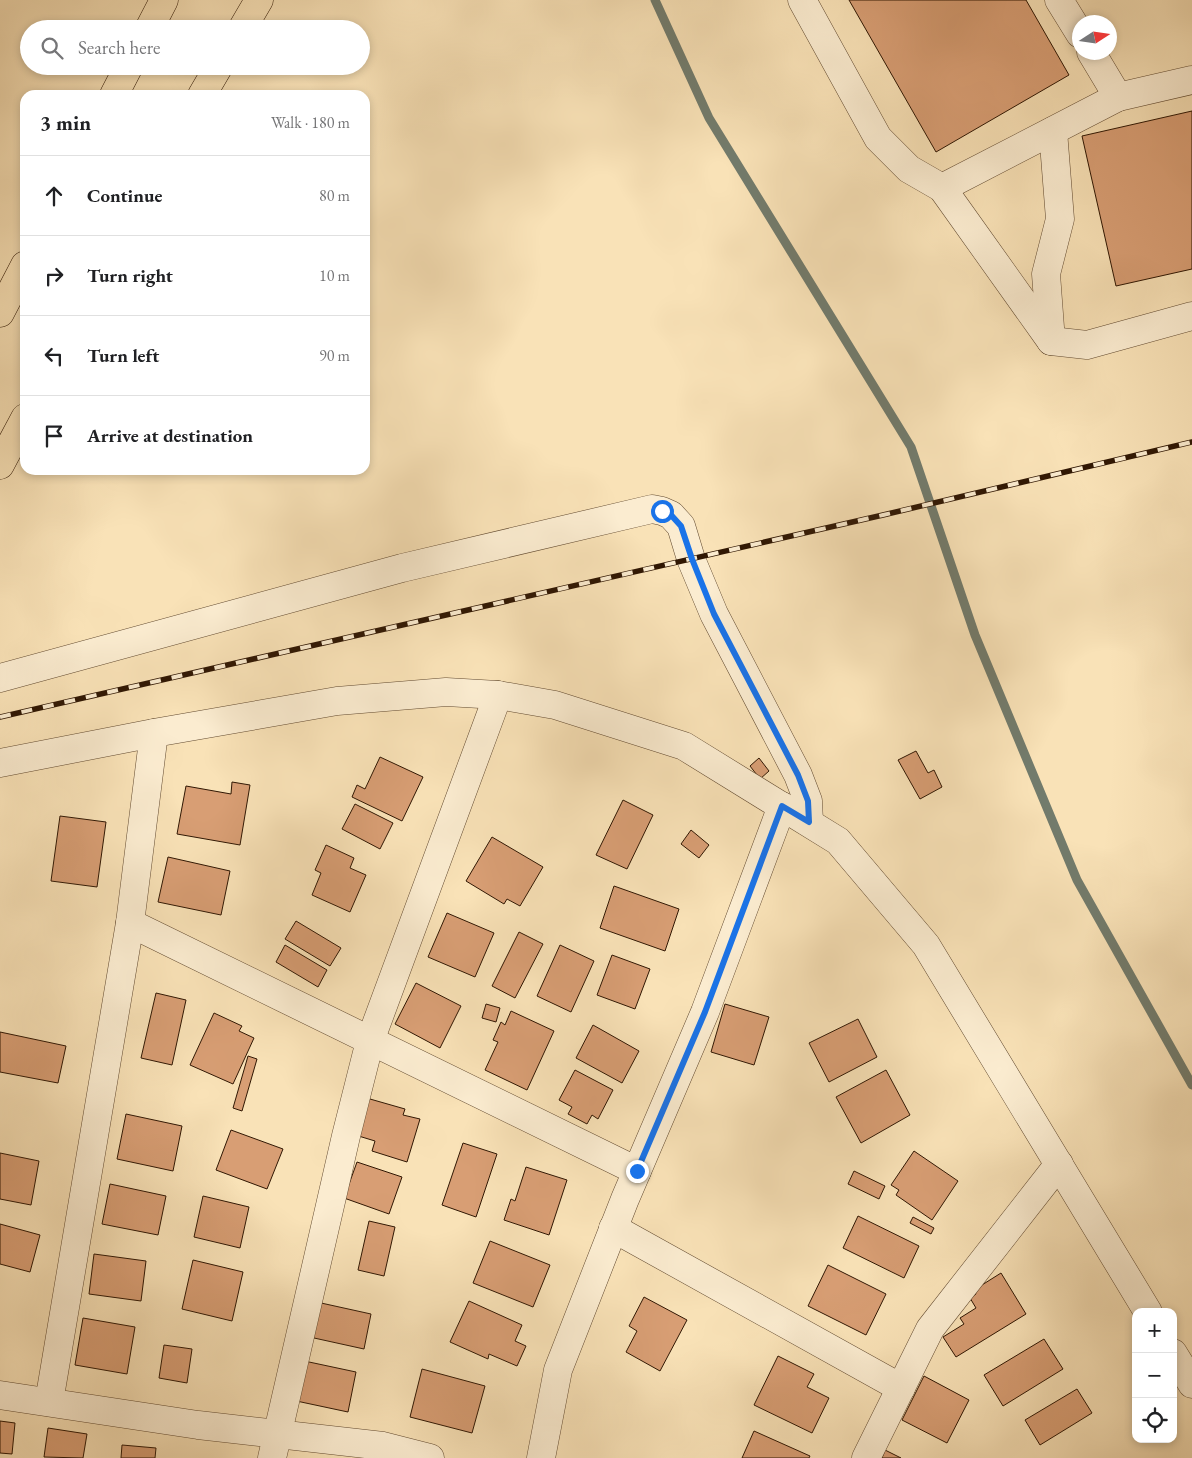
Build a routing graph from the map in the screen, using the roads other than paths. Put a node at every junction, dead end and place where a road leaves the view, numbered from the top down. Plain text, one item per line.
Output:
1 (164, 0) edge
2 (259, 0) edge
3 (802, 0) edge
4 (1059, 0) edge
5 (154, 20) edge
6 (247, 20) edge
7 (1072, 21) edge
8 (1096, 60) edge
9 (124, 75) edge
10 (214, 75) edge
11 (1192, 80) edge
12 (117, 90) edge
13 (205, 90) edge
14 (1118, 97) junction
15 (1053, 131) junction
16 (942, 188) junction
17 (20, 275) edge
18 (0, 313) edge
19 (1192, 316) edge
20 (1051, 341) junction
21 (20, 427) edge
22 (0, 465) edge
23 (0, 678) edge
24 (498, 695) junction
25 (154, 733) junction
26 (0, 763) edge
27 (782, 806) junction
28 (809, 822) junction
29 (130, 923) junction
30 (370, 1041) junction
31 (1059, 1164) junction
32 (637, 1171) junction
33 (614, 1228) junction
34 (1146, 1308) edge
35 (1177, 1360) edge
36 (1192, 1384) edge
37 (901, 1388) junction
38 (0, 1395) edge
39 (49, 1402) junction
40 (274, 1446) edge
41 (430, 1458) edge
42 (541, 1458) edge
43 (866, 1458) edge

1 - 5 highway
2 - 6 highway
3 - 16 street
4 - 7 street
8 - 14 street
9 - 12 highway
10 - 13 highway
11 - 14 street
14 - 15 street
15 - 16 street
15 - 20 street
16 - 20 street
17 - 18 highway
19 - 20 street
21 - 22 highway
23 - 28 street
24 - 25 street
24 - 27 street
24 - 30 street
25 - 26 street
25 - 29 street
27 - 28 street
27 - 32 street
28 - 31 street
29 - 30 street
29 - 39 street
30 - 32 street
30 - 40 street
31 - 34 street
31 - 37 street
32 - 33 street
33 - 37 street
33 - 42 street
35 - 36 street
37 - 43 street
38 - 39 street
39 - 40 street
40 - 41 street

